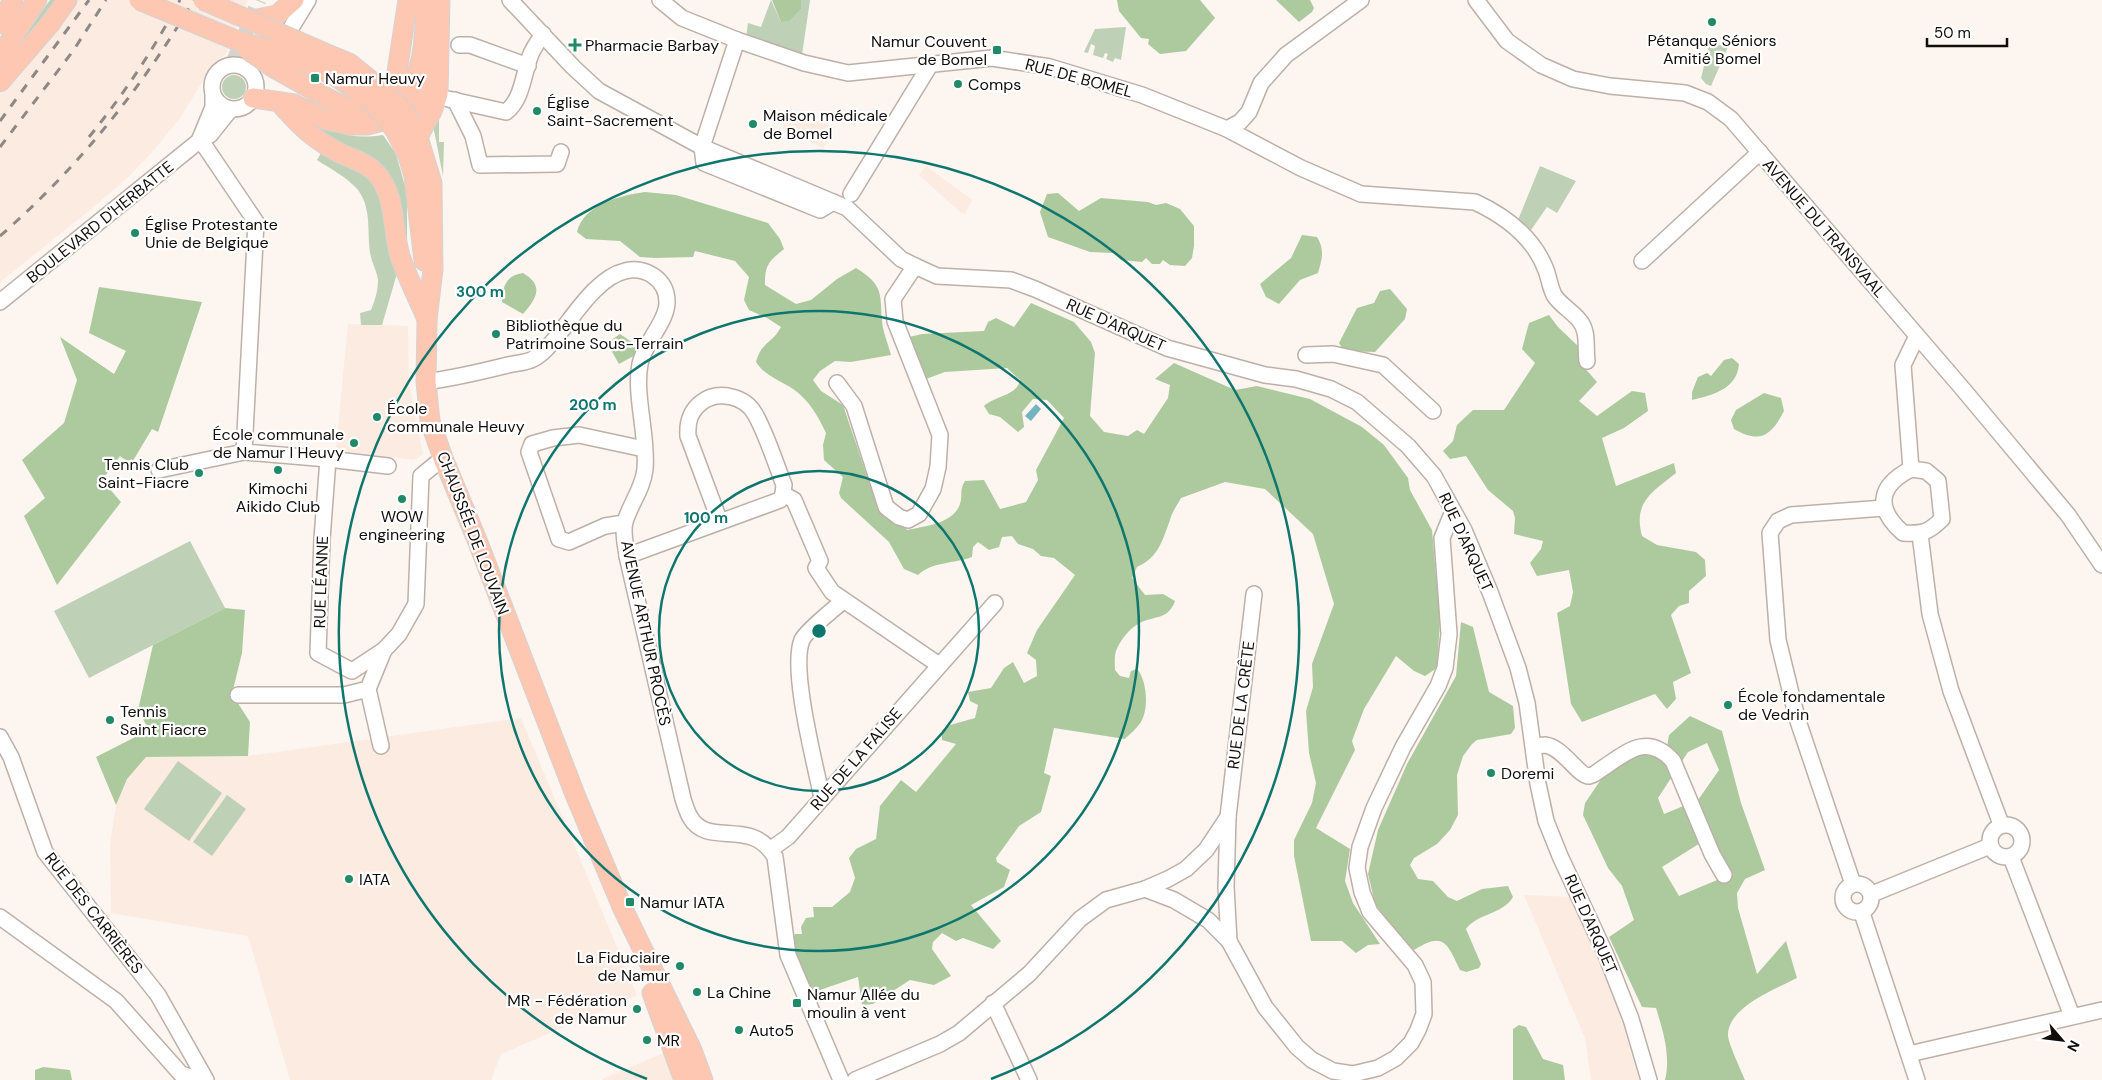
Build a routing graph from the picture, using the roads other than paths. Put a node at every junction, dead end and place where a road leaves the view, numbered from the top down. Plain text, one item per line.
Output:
1 (36, 0) edge
2 (67, 0) edge
3 (139, 0) edge
4 (203, 0) edge
5 (408, 0) edge
6 (430, 0) edge
7 (510, 0) edge
8 (660, 0) edge
9 (1362, 0) edge
10 (1476, 0) edge
11 (13, 1) edge
12 (298, 2) edge
13 (252, 20) junction
14 (12, 27) edge
15 (543, 34) junction
16 (424, 38) junction
17 (233, 39) junction
18 (737, 40) junction
19 (459, 45) dead end
20 (0, 56) edge
21 (322, 61) junction
22 (930, 65) junction
23 (528, 66) junction
24 (255, 78) junction
25 (0, 82) edge
26 (213, 96) junction
27 (446, 97) junction
28 (253, 98) junction
29 (279, 102) junction
30 (230, 110) junction
31 (407, 125) junction
32 (1227, 129) junction
33 (199, 141) junction
34 (702, 147) junction
35 (561, 152) dead end
36 (1760, 152) junction
37 (851, 194) dead end
38 (1642, 261) dead end
39 (915, 266) junction
40 (0, 302) edge
41 (427, 320) junction
42 (1917, 336) junction
43 (1306, 355) dead end
44 (1587, 361) dead end
45 (426, 382) junction
46 (837, 384) dead end
47 (1432, 411) dead end
48 (644, 450) junction
49 (244, 452) junction
50 (443, 458) junction
51 (328, 459) junction
52 (388, 466) dead end
53 (1911, 469) junction
54 (159, 470) dead end
55 (783, 494) junction
56 (1884, 508) junction
57 (1454, 511) junction
58 (720, 522) junction
59 (624, 523) junction
60 (1920, 534) junction
61 (627, 556) junction
62 (2102, 565) edge
63 (1254, 594) dead end
64 (843, 601) junction
65 (995, 603) dead end
66 (384, 650) junction
67 (939, 665) junction
68 (368, 689) junction
69 (238, 695) dead end
70 (0, 737) edge
71 (381, 746) dead end
72 (1534, 746) junction
73 (822, 798) junction
74 (1228, 816) junction
75 (2001, 824) junction
76 (1990, 846) junction
77 (771, 850) junction
78 (2011, 857) junction
79 (1724, 874) dead end
80 (1853, 884) junction
81 (1145, 888) junction
82 (1872, 894) junction
83 (1862, 913) junction
84 (0, 917) edge
85 (1228, 941) junction
86 (993, 1003) junction
87 (2102, 1010) edge
88 (2072, 1016) junction
89 (1909, 1054) junction
90 (1353, 1077) edge
91 (693, 1078) edge
92 (200, 1080) edge
93 (206, 1080) edge
94 (841, 1080) edge
95 (855, 1080) edge
96 (1029, 1080) edge
97 (1650, 1080) edge
98 (1917, 1080) edge

1 - 14 main road
2 - 25 main road
3 - 17 main road, bridge
4 - 13 main road, bridge
5 - 31 main road
6 - 16 main road
6 - 27 main road
7 - 15 street
8 - 18 street, RUE DE BOMEL
9 - 32 street
10 - 36 street, AVENUE DU TRANSVAAL
11 - 14 main road
12 - 13 main road
12 - 24 street
13 - 21 main road, bridge
14 - 20 main road
15 - 23 street
15 - 34 street
16 - 17 main road, bridge
16 - 29 main road
17 - 21 main road, bridge
18 - 22 street, RUE DE BOMEL
18 - 34 street
19 - 23 street
21 - 31 main road, bridge
21 - 31 main road, bridge
22 - 32 street, RUE DE BOMEL
22 - 37 street
23 - 27 street
24 - 26 street
24 - 28 street
26 - 30 street
26 - 33 street, BOULEVARD D'HERBATTE
27 - 31 main road
27 - 35 street
28 - 29 main road
28 - 30 street
29 - 41 main road
30 - 33 street, BOULEVARD D'HERBATTE
31 - 41 main road, CHAUSSÉE DE LOUVAIN
32 - 44 street, RUE DE BOMEL
33 - 40 street, BOULEVARD D'HERBATTE
33 - 49 street
34 - 39 street, RUE D'ARQUET
36 - 38 street
36 - 42 street, AVENUE DU TRANSVAAL
39 - 46 street
39 - 57 street, RUE D'ARQUET
41 - 45 main road, CHAUSSÉE DE LOUVAIN
42 - 53 street
42 - 62 street, AVENUE DU TRANSVAAL
43 - 47 street
45 - 48 street, AVENUE ARTHUR PROCÈS
45 - 50 main road, CHAUSSÉE DE LOUVAIN
48 - 59 street, AVENUE ARTHUR PROCÈS
48 - 59 street
49 - 51 street
49 - 54 street
50 - 66 street
50 - 91 main road, CHAUSSÉE DE LOUVAIN
51 - 52 street
51 - 66 street, RUE LÉANNE
53 - 56 street
53 - 60 street
55 - 58 street
55 - 58 street
55 - 64 street
56 - 60 street
56 - 80 street
57 - 72 street, RUE D'ARQUET
57 - 90 street
58 - 61 street
59 - 61 street, AVENUE ARTHUR PROCÈS
60 - 75 street
61 - 77 street, AVENUE ARTHUR PROCÈS
63 - 74 street, RUE DE LA CRÊTE
64 - 67 street
64 - 73 street
65 - 67 street, RUE DE LA FALISE
66 - 68 street
67 - 73 street, RUE DE LA FALISE
68 - 69 street
68 - 71 street
70 - 93 street, RUE DES CARRIÈRES
72 - 79 street
72 - 97 street, RUE D'ARQUET
73 - 77 street, RUE DE LA FALISE
74 - 81 street, RUE DE LA CRÊTE
74 - 85 street, RUE DE LA CRÊTE
75 - 76 street
75 - 78 street
76 - 78 street
76 - 82 street
77 - 94 street
78 - 88 street
80 - 82 street
80 - 83 street
81 - 85 street
81 - 86 street, RUE DE LA CRÊTE
82 - 83 street
83 - 89 street
84 - 92 street
85 - 90 street
86 - 95 street, RUE DE LA CRÊTE
86 - 96 street
87 - 88 street
88 - 89 street
89 - 98 street

